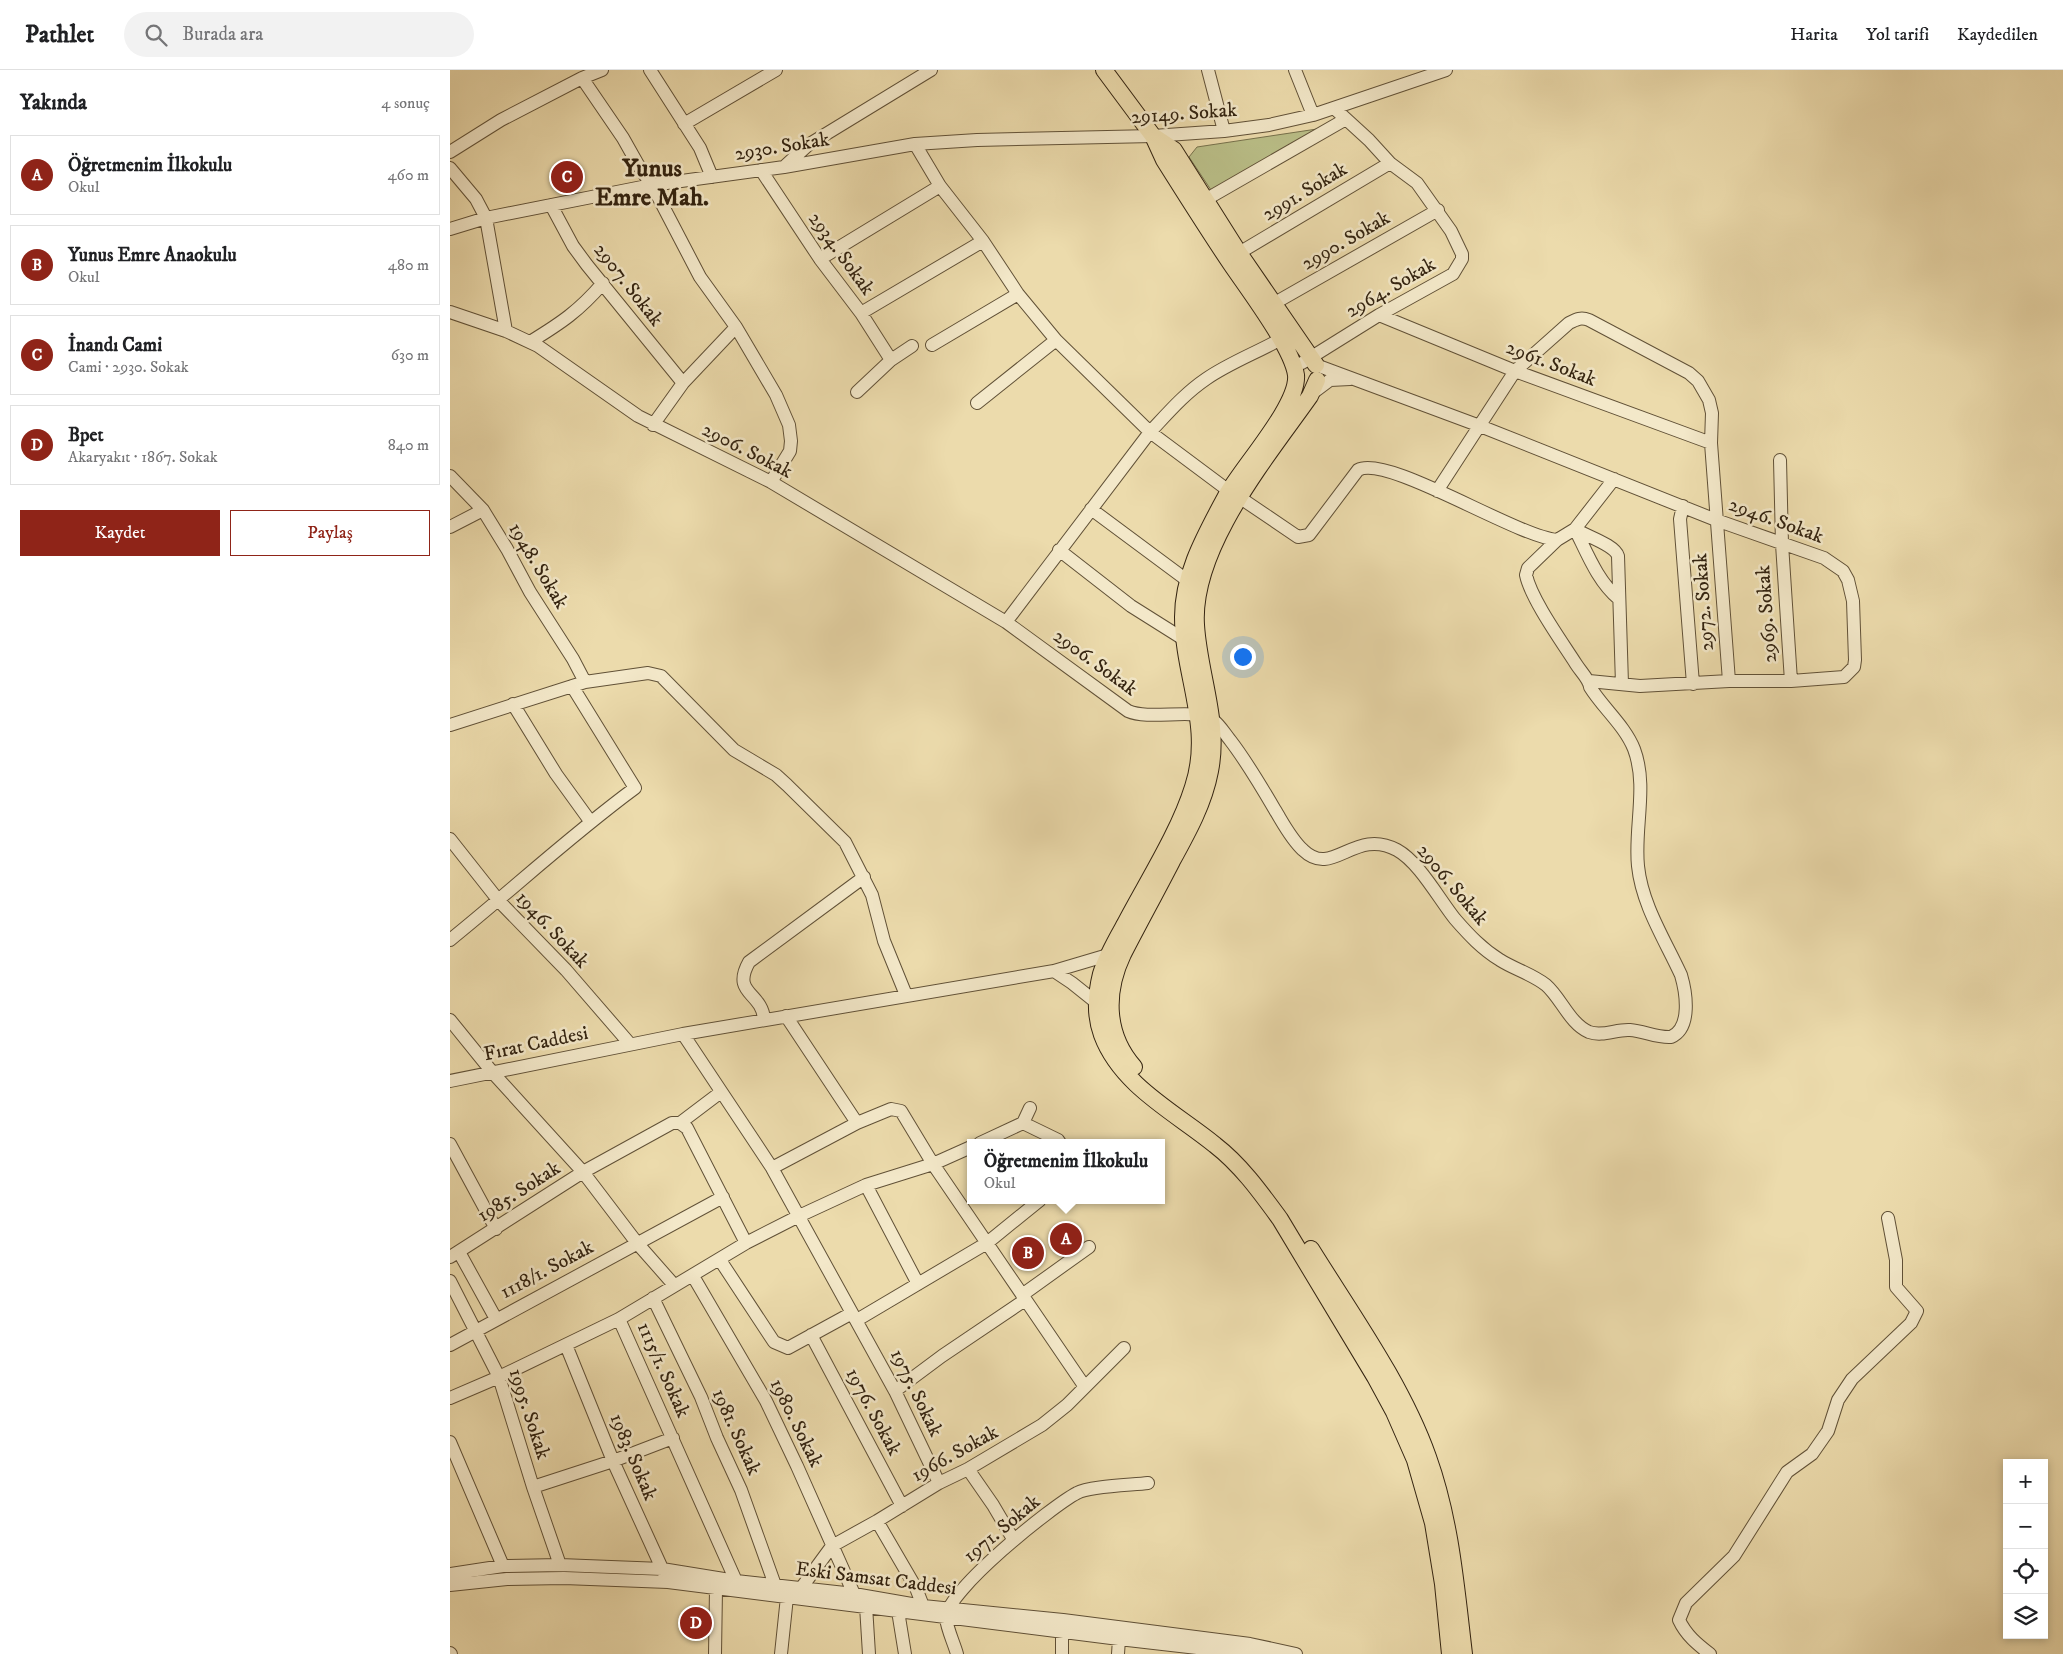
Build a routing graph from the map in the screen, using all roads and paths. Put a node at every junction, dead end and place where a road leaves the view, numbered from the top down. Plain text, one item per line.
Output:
1 (650, 70) edge
2 (776, 70) edge
3 (931, 70) edge
4 (1104, 70) edge
5 (1208, 70) edge
6 (1295, 70) edge
7 (1446, 70) edge
8 (592, 73) edge
9 (1334, 108) junction
10 (1312, 115) junction
11 (1346, 119) junction
12 (684, 124) junction
13 (1224, 131) junction
14 (1153, 136) junction
15 (915, 144) junction
16 (450, 152) edge
17 (1390, 163) junction
18 (784, 167) junction
19 (450, 168) edge
20 (761, 170) junction
21 (712, 177) junction
22 (652, 185) junction
23 (940, 186) junction
24 (1205, 200) junction
25 (551, 205) junction
26 (1438, 210) junction
27 (486, 218) junction
28 (450, 230) edge
29 (983, 241) junction
30 (1239, 253) junction
31 (820, 259) junction
32 (603, 283) junction
33 (1018, 294) junction
34 (1273, 304) junction
35 (450, 312) edge
36 (861, 313) junction
37 (1379, 315) junction
38 (736, 328) junction
39 (506, 331) junction
40 (1281, 339) junction
41 (1056, 340) junction
42 (530, 342) junction
43 (932, 344) dead end
44 (912, 346) dead end
45 (891, 360) junction
46 (1312, 370) junction
47 (1515, 372) junction
48 (1350, 378) junction
49 (683, 383) junction
50 (857, 392) dead end
51 (977, 403) dead end
52 (653, 424) junction
53 (1480, 426) junction
54 (1150, 432) junction
55 (1711, 443) junction
56 (1780, 460) dead end
57 (450, 476) edge
58 (1614, 479) junction
59 (771, 482) junction
60 (1437, 491) junction
61 (1234, 494) junction
62 (1683, 506) junction
63 (1092, 509) junction
64 (483, 510) junction
65 (1716, 520) junction
66 (450, 527) edge
67 (1575, 529) junction
68 (1558, 540) junction
69 (1782, 544) junction
70 (1059, 550) junction
71 (1188, 581) junction
72 (1619, 599) junction
73 (1006, 622) junction
74 (1185, 640) junction
75 (1589, 681) junction
76 (1729, 681) junction
77 (1790, 681) junction
78 (585, 682) junction
79 (1622, 684) junction
80 (1693, 684) junction
81 (572, 686) junction
82 (513, 704) junction
83 (1206, 717) junction
84 (450, 725) edge
85 (590, 821) junction
86 (450, 839) edge
87 (864, 877) junction
88 (499, 901) junction
89 (450, 940) edge
90 (1116, 954) junction
91 (1054, 971) junction
92 (906, 996) junction
93 (1097, 1003) junction
94 (786, 1016) junction
95 (764, 1019) junction
96 (450, 1020) edge
97 (683, 1034) junction
98 (630, 1044) junction
99 (493, 1073) junction
100 (450, 1080) edge
101 (721, 1092) junction
102 (1030, 1108) dead end
103 (680, 1123) junction
104 (857, 1123) junction
105 (1023, 1123) junction
106 (989, 1139) edge
107 (1056, 1139) edge
108 (450, 1144) edge
109 (967, 1149) edge
110 (933, 1164) junction
111 (772, 1168) junction
112 (583, 1172) junction
113 (866, 1185) junction
114 (723, 1197) junction
115 (1035, 1204) edge
116 (799, 1216) junction
117 (1888, 1218) dead end
118 (496, 1229) junction
119 (636, 1243) junction
120 (746, 1243) junction
121 (988, 1243) junction
122 (1089, 1247) dead end
123 (455, 1255) edge
124 (720, 1260) junction
125 (693, 1276) junction
126 (450, 1281) edge
127 (918, 1284) junction
128 (674, 1285) junction
129 (652, 1298) junction
130 (1024, 1298) junction
131 (855, 1317) junction
132 (496, 1319) junction
133 (619, 1319) junction
134 (475, 1330) junction
135 (811, 1335) junction
136 (450, 1344) edge
137 (566, 1345) junction
138 (1124, 1348) dead end
139 (499, 1377) junction
140 (1085, 1387) junction
141 (895, 1391) junction
142 (450, 1398) edge
143 (673, 1438) junction
144 (450, 1442) edge
145 (613, 1461) junction
146 (968, 1469) junction
147 (939, 1483) junction
148 (1148, 1483) dead end
149 (533, 1487) junction
150 (902, 1506) junction
151 (877, 1521) junction
152 (1013, 1539) junction
153 (832, 1546) junction
154 (560, 1564) junction
155 (503, 1566) junction
156 (662, 1569) junction
157 (450, 1574) edge
158 (736, 1581) junction
159 (668, 1582) junction
160 (450, 1585) edge
161 (775, 1585) junction
162 (802, 1587) junction
163 (716, 1589) junction
164 (854, 1594) junction
165 (787, 1597) junction
166 (866, 1606) junction
167 (923, 1606) junction
168 (898, 1610) junction
169 (947, 1612) junction
170 (1062, 1630) junction
171 (1120, 1639) junction
172 (715, 1654) edge
173 (781, 1654) edge
174 (869, 1654) edge
175 (905, 1654) edge
176 (958, 1654) edge
177 (1062, 1654) edge
178 (1118, 1654) edge
179 (1274, 1654) edge
180 (1296, 1654) edge
181 (1450, 1654) edge
182 (1464, 1654) edge
183 (1710, 1654) edge

1 - 12 street
2 - 12 street
3 - 18 street
4 - 14 main road
5 - 13 street
6 - 10 street
7 - 9 street, 29149. Sokak
8 - 16 street
8 - 22 street
9 - 10 street, 29149. Sokak
9 - 11 street, 2964. Sokak
10 - 13 street, 29149. Sokak
11 - 17 street, 2964. Sokak
11 - 24 street
12 - 21 street
13 - 14 street, 29149. Sokak
14 - 15 street, 29149. Sokak
14 - 24 main road
14 - 40 main road
15 - 18 street, 2930. Sokak
15 - 23 street
17 - 26 street, 2964. Sokak
17 - 30 street, 2991. Sokak
18 - 20 street, 2930. Sokak
19 - 27 street
20 - 21 street, 2930. Sokak
20 - 31 street, 2934. Sokak
21 - 22 street, 2930. Sokak
22 - 25 street, 2930. Sokak
22 - 38 street
23 - 29 street
23 - 31 street
24 - 30 main road
25 - 27 street, 2930. Sokak
25 - 32 street, 2907. Sokak
26 - 34 street, 2990. Sokak
26 - 37 street, 2964. Sokak
27 - 28 street, 2930. Sokak
27 - 39 street
29 - 33 street
29 - 36 street
30 - 34 main road
31 - 36 street, 2934. Sokak
32 - 42 street
32 - 49 street, 2907. Sokak
33 - 41 street
33 - 43 street
34 - 46 main road
35 - 39 street, 2906. Sokak
36 - 45 street, 2934. Sokak
37 - 46 street, 2964. Sokak
37 - 47 street, 2961. Sokak
38 - 49 street
38 - 59 street
39 - 42 street, 2906. Sokak
40 - 46 main road
40 - 54 street
41 - 51 street
41 - 54 street
42 - 52 street, 2906. Sokak
44 - 45 street
45 - 50 street
46 - 48 street, 2946. Sokak
46 - 48 street
46 - 61 main road
46 - 61 main road
47 - 53 street, 2972. Sokak
47 - 55 street, 2961. Sokak
47 - 55 street, 2972. Sokak
48 - 53 street, 2946. Sokak
49 - 52 street
52 - 59 street, 2906. Sokak
53 - 58 street, 2946. Sokak
53 - 60 street, 2972. Sokak
54 - 61 street
54 - 63 street
55 - 65 street, 2972. Sokak
56 - 69 street, 2969. Sokak
57 - 64 street, 1948. Sokak
58 - 62 street, 2946. Sokak
58 - 67 street, 2906. Sokak
59 - 73 street, 2906. Sokak
60 - 61 street
60 - 68 street
61 - 71 main road
61 - 83 main road
62 - 65 street, 2946. Sokak
62 - 80 street
63 - 70 street
63 - 71 street
64 - 66 street
64 - 78 street, 1948. Sokak
65 - 69 street, 2946. Sokak
65 - 76 street, 2972. Sokak
67 - 68 street, 2906. Sokak
67 - 72 street
67 - 72 street
68 - 75 street, 2906. Sokak
69 - 77 street, 2969. Sokak
69 - 77 street, 2946. Sokak
70 - 73 street
70 - 74 street
71 - 74 main road
72 - 79 street
73 - 83 street, 2906. Sokak
74 - 83 main road
75 - 79 street, 2946. Sokak
75 - 83 street, 2906. Sokak
76 - 77 street, 2946. Sokak
76 - 80 street, 2946. Sokak
78 - 81 street
78 - 87 street
79 - 80 street, 2946. Sokak
81 - 82 street
81 - 85 street
82 - 84 street
82 - 85 street
83 - 90 main road
85 - 88 street
86 - 88 street, 1946. Sokak
87 - 92 street
87 - 95 street
88 - 89 street
88 - 98 street, 1946. Sokak
90 - 91 street, Fırat Caddesi
90 - 93 main road
90 - 182 main road
91 - 92 street, Fırat Caddesi
91 - 93 street
92 - 94 street, Fırat Caddesi
93 - 181 main road
94 - 95 street, Fırat Caddesi
94 - 104 street
95 - 97 street, Fırat Caddesi
96 - 99 street
97 - 98 street, Fırat Caddesi
97 - 101 street, 1975. Sokak
98 - 99 street, Fırat Caddesi
99 - 100 street, Fırat Caddesi
99 - 112 street
101 - 103 street, 1985. Sokak
101 - 111 street, 1975. Sokak
102 - 105 street
103 - 112 street, 1985. Sokak
103 - 114 street
104 - 110 street
104 - 111 street
105 - 106 street
105 - 107 street
108 - 118 street
109 - 110 street
110 - 113 street
110 - 121 street
111 - 116 street, 1975. Sokak
112 - 118 street, 1985. Sokak
112 - 119 street
113 - 116 street
113 - 127 street
114 - 119 street, 1118/1. Sokak
114 - 120 street
115 - 121 street
116 - 120 street
116 - 131 street, 1975. Sokak
117 - 183 street
118 - 123 street, 1985. Sokak
119 - 128 street
119 - 132 street, 1118/1. Sokak
120 - 124 street
121 - 127 street
121 - 130 street
122 - 130 street
123 - 132 street
124 - 125 street
124 - 135 street
125 - 128 street
125 - 153 street, 1980. Sokak
126 - 134 street, 1995. Sokak
127 - 131 street
128 - 129 street
129 - 133 street
129 - 161 street, 1981. Sokak
130 - 140 street
130 - 141 street
131 - 135 street
131 - 141 street, 1975. Sokak
132 - 134 street, 1118/1. Sokak
133 - 137 street
133 - 143 street, 1115/1. Sokak
134 - 136 street, 1118/1. Sokak
134 - 139 street, 1995. Sokak
135 - 150 street, 1976. Sokak
137 - 139 street
137 - 145 street, 1983. Sokak
138 - 140 street, 1966. Sokak
139 - 142 street
139 - 149 street, 1995. Sokak
140 - 146 street, 1966. Sokak
141 - 147 street, 1975. Sokak
143 - 145 street
143 - 158 street, 1115/1. Sokak
144 - 155 street
145 - 149 street
145 - 156 street, 1983. Sokak
146 - 147 street, 1966. Sokak
146 - 152 street
147 - 150 street, 1966. Sokak
148 - 152 street, 1971. Sokak
149 - 154 street, 1995. Sokak
150 - 151 street, 1966. Sokak
151 - 153 street, 1966. Sokak
151 - 167 street
152 - 169 street, 1971. Sokak
153 - 162 street, 1966. Sokak
153 - 164 street, 1980. Sokak
154 - 155 street, Eski Samsat Caddesi
154 - 156 street, Eski Samsat Caddesi
155 - 157 street, Eski Samsat Caddesi
156 - 158 street, Eski Samsat Caddesi
156 - 159 street, 1983. Sokak
158 - 161 street, Eski Samsat Caddesi
159 - 160 street, Eski Samsat Caddesi
159 - 163 street, Eski Samsat Caddesi
161 - 162 street, Eski Samsat Caddesi
162 - 164 street, Eski Samsat Caddesi
163 - 165 street, Eski Samsat Caddesi
163 - 172 street
164 - 167 street, Eski Samsat Caddesi
165 - 166 street, Eski Samsat Caddesi
165 - 173 street
166 - 168 street, Eski Samsat Caddesi
166 - 174 street
167 - 169 street, Eski Samsat Caddesi
168 - 169 street, Eski Samsat Caddesi
168 - 175 street
169 - 170 street, Eski Samsat Caddesi
169 - 176 street
169 - 180 street, Eski Samsat Caddesi
170 - 171 street, Eski Samsat Caddesi
170 - 177 street
171 - 178 street
171 - 179 street, Eski Samsat Caddesi

